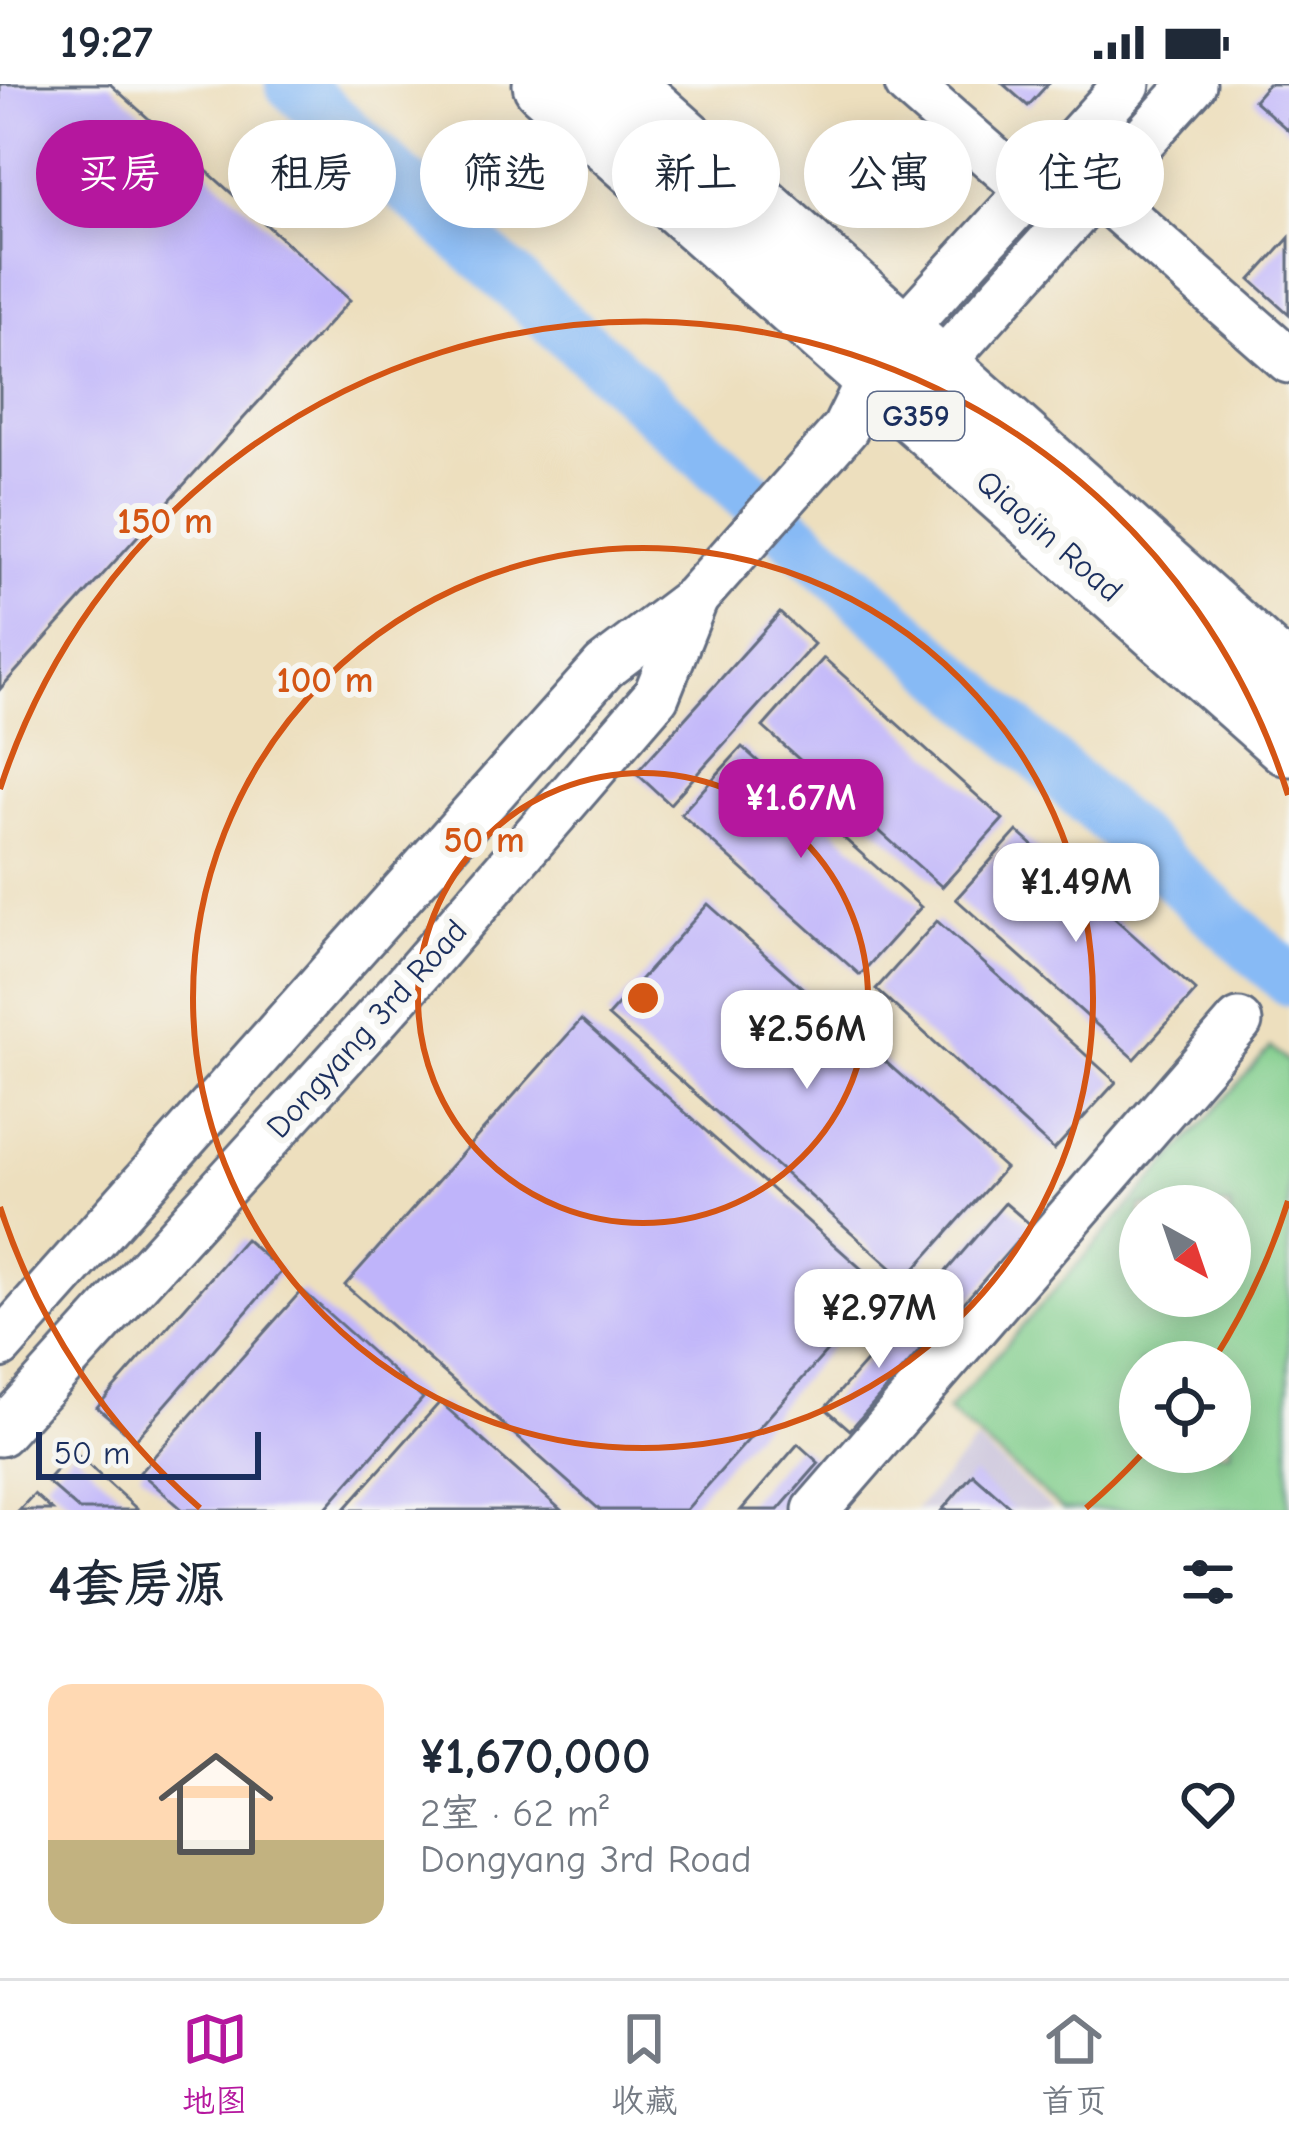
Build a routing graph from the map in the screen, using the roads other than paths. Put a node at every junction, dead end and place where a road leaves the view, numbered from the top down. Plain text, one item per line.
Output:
1 (545, 84) edge
2 (620, 84) edge
3 (908, 84) edge
4 (1127, 84) edge
5 (1193, 84) edge
6 (1094, 120) edge
7 (1161, 120) edge
8 (996, 161) edge
9 (1003, 228) edge
10 (1056, 228) edge
11 (1139, 228) edge
12 (1289, 360) edge
13 (889, 381) junction
14 (695, 598) junction
15 (1289, 680) edge
16 (1289, 744) edge
17 (1239, 1022) dead end
18 (0, 1345) edge
19 (0, 1433) edge
20 (816, 1510) edge

1 - 13 highway, Qiaojin Road / G359
2 - 13 highway, Qiaojin Road / G359
3 - 8 street
4 - 6 street
5 - 7 street
9 - 13 street
10 - 13 street
11 - 12 street
13 - 14 street, Dongyang 3rd Road
13 - 15 highway, Qiaojin Road / G359
13 - 16 highway, Qiaojin Road / G359
14 - 18 street, Dongyang 3rd Road
14 - 19 street, Dongyang 3rd Road
17 - 20 street

